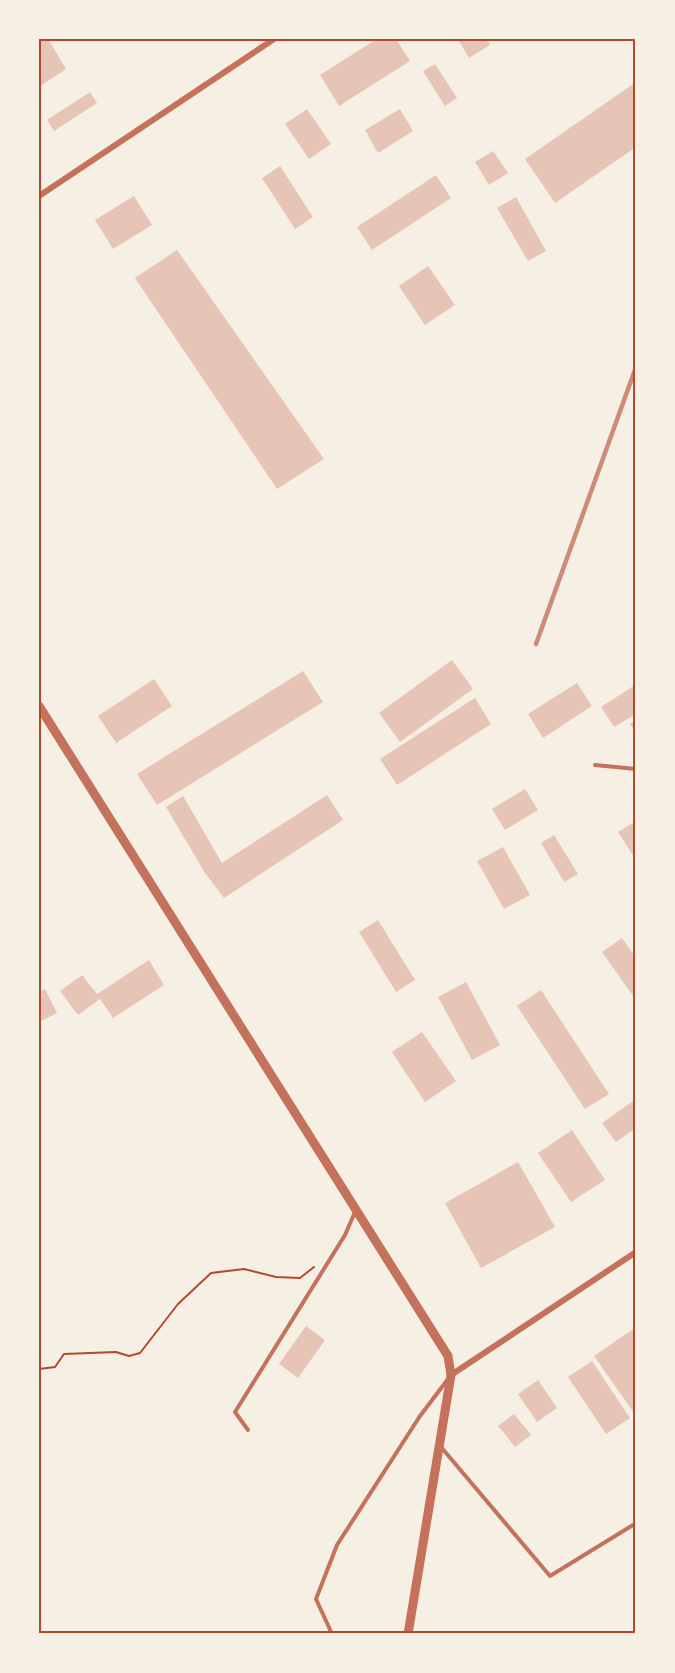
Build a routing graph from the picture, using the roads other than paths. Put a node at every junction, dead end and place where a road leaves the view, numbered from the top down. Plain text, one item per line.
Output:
1 (274, 39) edge
2 (39, 196) edge
3 (39, 706) edge
4 (595, 765) dead end
5 (636, 769) edge
6 (355, 1211) junction
7 (636, 1252) edge
8 (451, 1375) junction
9 (248, 1430) dead end
10 (439, 1444) junction
11 (633, 1525) dead end
12 (332, 1634) edge
13 (408, 1634) edge

1 - 2 street
3 - 6 street
4 - 5 lane
6 - 8 street
6 - 9 lane
7 - 8 street
8 - 10 street
8 - 12 lane
10 - 11 lane
10 - 13 street

